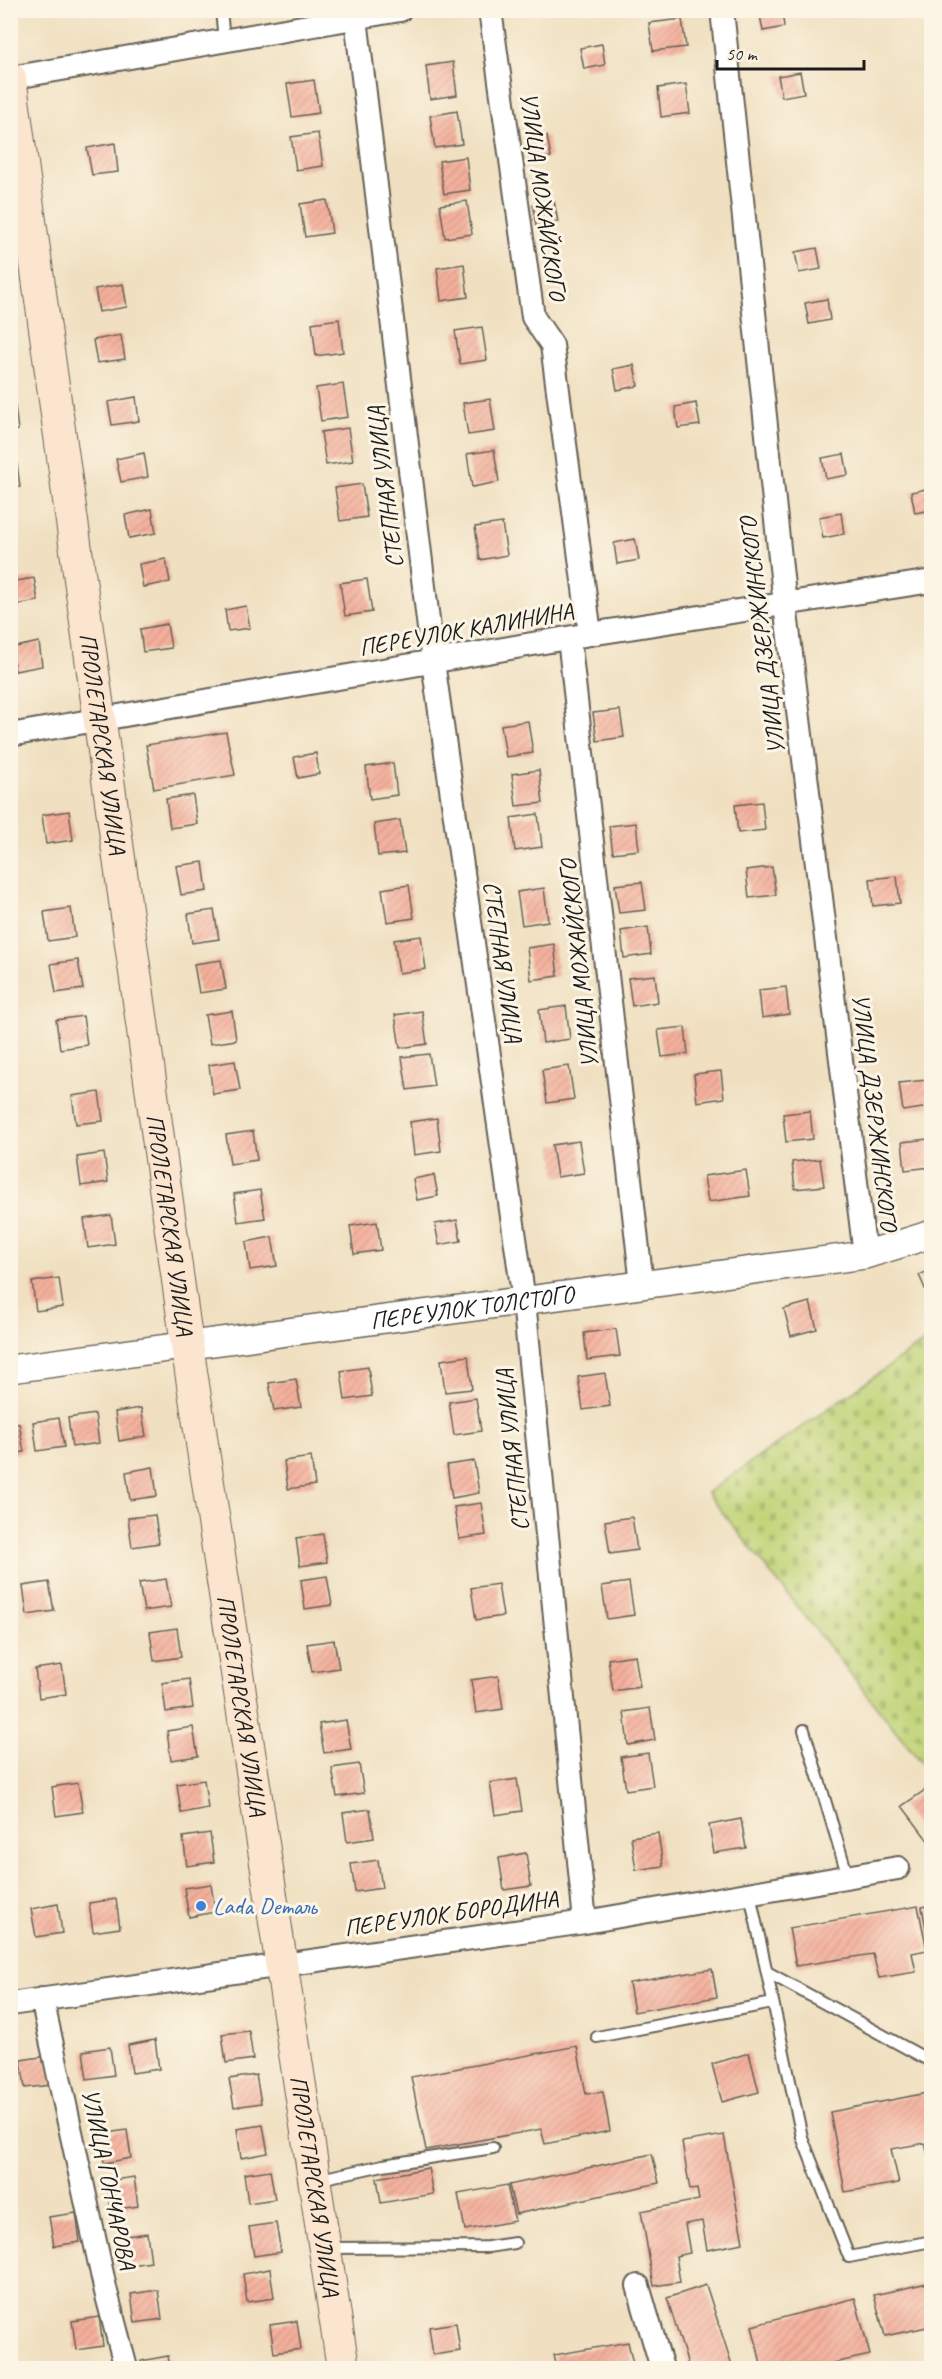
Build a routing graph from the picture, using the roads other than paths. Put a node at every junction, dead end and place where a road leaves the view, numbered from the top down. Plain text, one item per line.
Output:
1 (220, 10) edge
2 (400, 10) edge
3 (490, 10) edge
4 (722, 10) edge
5 (355, 14) edge
6 (224, 40) junction
7 (10, 78) edge
8 (932, 582) edge
9 (785, 605) junction
10 (580, 636) junction
11 (433, 662) junction
12 (100, 720) junction
13 (10, 735) edge
14 (932, 1234) edge
15 (865, 1254) junction
16 (642, 1285) junction
17 (524, 1301) junction
18 (187, 1345) junction
19 (10, 1369) edge
20 (804, 1730) dead end
21 (898, 1868) dead end
22 (848, 1876) junction
23 (750, 1894) junction
24 (585, 1922) junction
25 (281, 1965) junction
26 (767, 1972) junction
27 (11, 1997) edge
28 (42, 1999) junction
29 (773, 2003) junction
30 (597, 2037) dead end
31 (932, 2062) edge
32 (493, 2148) dead end
33 (315, 2180) junction
34 (932, 2241) edge
35 (515, 2243) dead end
36 (326, 2248) junction
37 (638, 2286) dead end
38 (126, 2368) edge
39 (343, 2368) edge
40 (662, 2368) edge

1 - 6 lane
2 - 5 street
3 - 10 street, УЛИЦА МОЖАЙСКОГО
4 - 9 street, УЛИЦА ДЗЕРЖИНСКОГО
5 - 6 street
5 - 11 street, СТЕПНАЯ УЛИЦА
6 - 7 street
7 - 12 main road, ПРОЛЕТАРСКАЯ УЛИЦА
8 - 9 street, ПЕРЕУЛОК КАЛИНИНА
9 - 10 street, ПЕРЕУЛОК КАЛИНИНА
9 - 15 street, УЛИЦА ДЗЕРЖИНСКОГО
10 - 11 street, ПЕРЕУЛОК КАЛИНИНА
10 - 16 street, УЛИЦА МОЖАЙСКОГО
11 - 12 street, ПЕРЕУЛОК КАЛИНИНА
11 - 17 street, СТЕПНАЯ УЛИЦА
12 - 13 street, ПЕРЕУЛОК КАЛИНИНА
12 - 18 main road, ПРОЛЕТАРСКАЯ УЛИЦА
14 - 15 street, ПЕРЕУЛОК ТОЛСТОГО
15 - 16 street, ПЕРЕУЛОК ТОЛСТОГО
16 - 17 street, ПЕРЕУЛОК ТОЛСТОГО
17 - 18 street, ПЕРЕУЛОК ТОЛСТОГО
17 - 24 street, СТЕПНАЯ УЛИЦА
18 - 19 street, ПЕРЕУЛОК ТОЛСТОГО
18 - 25 main road, ПРОЛЕТАРСКАЯ УЛИЦА
20 - 22 lane
21 - 22 street, ПЕРЕУЛОК БОРОДИНА
22 - 23 street, ПЕРЕУЛОК БОРОДИНА
23 - 24 street, ПЕРЕУЛОК БОРОДИНА
23 - 26 lane
24 - 25 street, ПЕРЕУЛОК БОРОДИНА
25 - 28 street, ПЕРЕУЛОК БОРОДИНА
25 - 33 main road, ПРОЛЕТАРСКАЯ УЛИЦА
26 - 29 lane
26 - 31 lane
27 - 28 street, ПЕРЕУЛОК БОРОДИНА
28 - 38 street, УЛИЦА ГОНЧАРОВА
29 - 30 lane
29 - 34 lane
32 - 33 lane
33 - 36 main road, ПРОЛЕТАРСКАЯ УЛИЦА
35 - 36 lane
36 - 39 main road, ПРОЛЕТАРСКАЯ УЛИЦА
37 - 40 street

